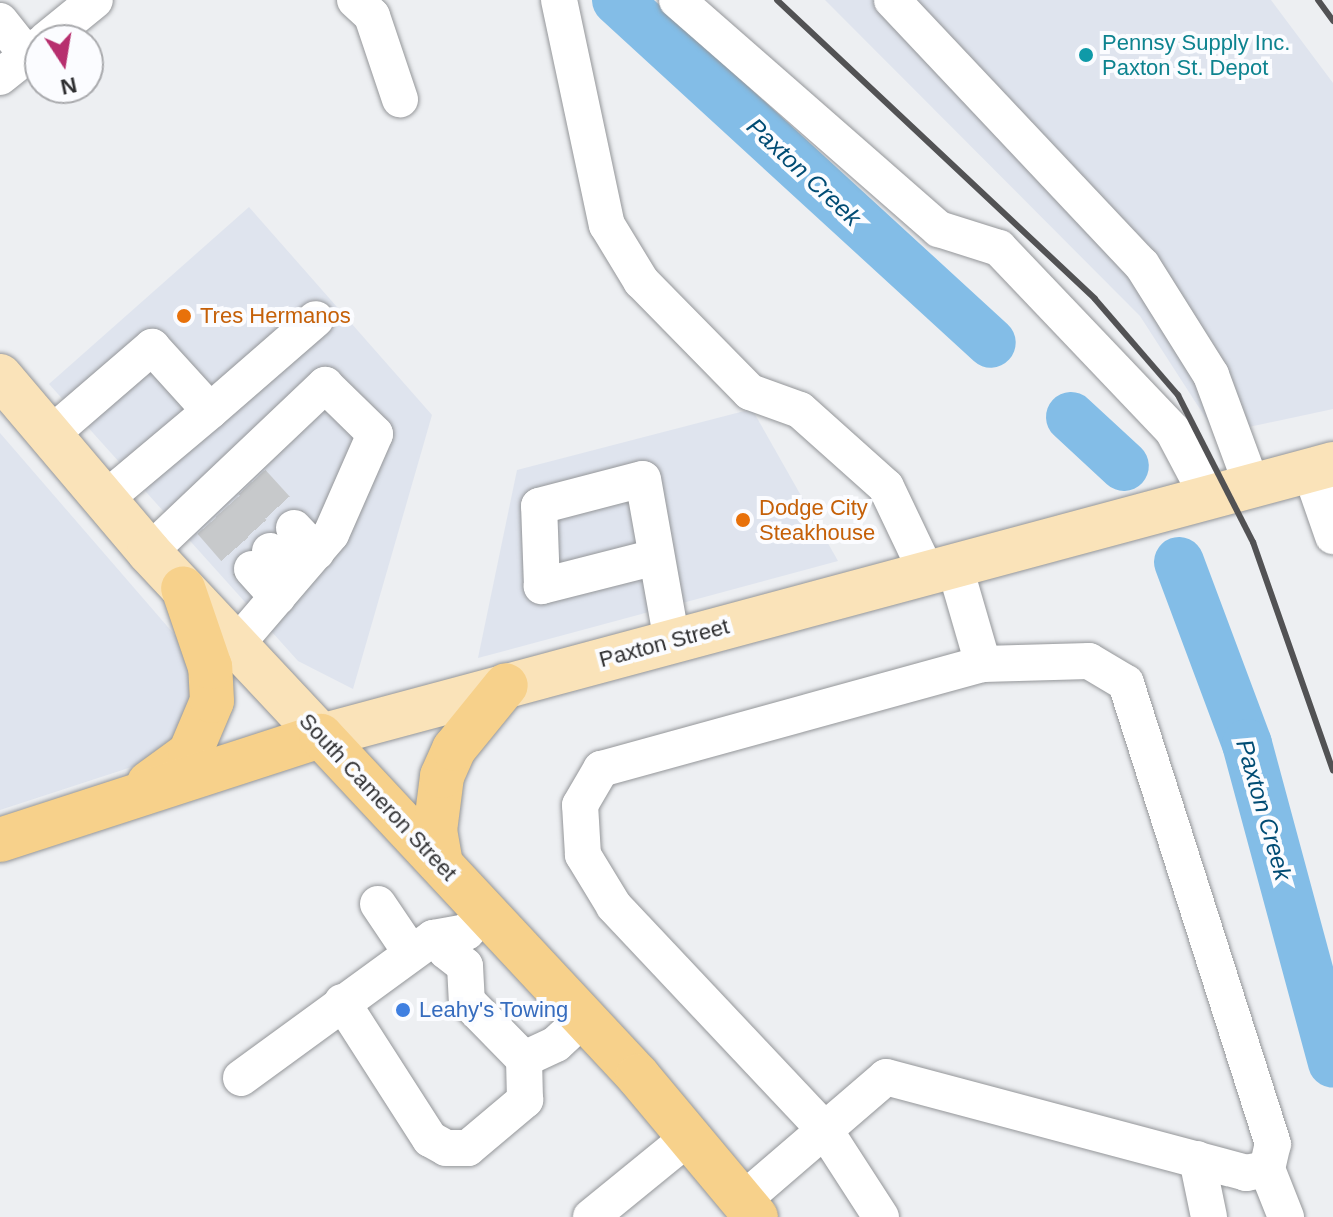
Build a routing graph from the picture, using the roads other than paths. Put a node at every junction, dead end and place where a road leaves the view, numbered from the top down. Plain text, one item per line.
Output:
1 (95, 0) edge
2 (355, 0) edge
3 (559, 0) edge
4 (677, 0) edge
5 (892, 0) edge
6 (0, 21) edge
7 (65, 24) edge
8 (24, 49) edge
9 (400, 99) dead end
10 (316, 319) dead end
11 (0, 376) edge
12 (210, 411) junction
13 (50, 435) junction
14 (1321, 467) edge
15 (1252, 486) junction
16 (1208, 497) junction
17 (104, 500) junction
18 (1333, 536) edge
19 (149, 552) junction
20 (652, 558) dead end
21 (940, 567) junction
22 (183, 588) junction
23 (672, 641) junction
24 (236, 645) junction
25 (983, 664) junction
26 (506, 685) junction
27 (321, 736) junction
28 (101, 808) junction
29 (0, 840) edge
30 (441, 864) junction
31 (378, 904) dead end
32 (463, 934) junction
33 (411, 953) junction
34 (342, 1002) junction
35 (584, 1018) junction
36 (524, 1059) junction
37 (241, 1078) dead end
38 (824, 1129) junction
39 (689, 1137) junction
40 (1197, 1159) junction
41 (1267, 1169) junction
42 (749, 1209) edge
43 (591, 1217) edge
44 (881, 1217) edge
45 (1209, 1217) edge
46 (1286, 1217) edge

1 - 7 street
2 - 9 street
3 - 21 street
4 - 16 street
5 - 15 street
6 - 8 street
10 - 12 street
11 - 13 main road, South Cameron Street
12 - 13 street
12 - 17 street
13 - 17 main road, South Cameron Street
14 - 15 main road, Paxton Street
14 - 18 street
15 - 16 main road, Paxton Street
16 - 21 main road, Paxton Street
17 - 19 main road, South Cameron Street
19 - 22 main road, South Cameron Street
19 - 24 street
20 - 23 street
21 - 23 main road, Paxton Street
21 - 25 street
22 - 24 main road, South Cameron Street
22 - 28 highway
23 - 26 main road, Paxton Street
24 - 27 main road, South Cameron Street
25 - 38 street
25 - 41 street
26 - 27 main road, Paxton Street
26 - 30 highway
27 - 28 highway, Paxton Street
27 - 30 highway, South Cameron Street
28 - 29 highway, Paxton Street
30 - 32 highway, South Cameron Street
31 - 33 street
32 - 33 street
32 - 35 highway, South Cameron Street
32 - 36 street
33 - 34 street
34 - 36 street
34 - 37 street
35 - 36 street
35 - 39 highway, South Cameron Street
38 - 40 street
38 - 42 street
38 - 44 street
39 - 42 highway, South Cameron Street
39 - 43 street
40 - 41 street
40 - 45 street
41 - 46 street

